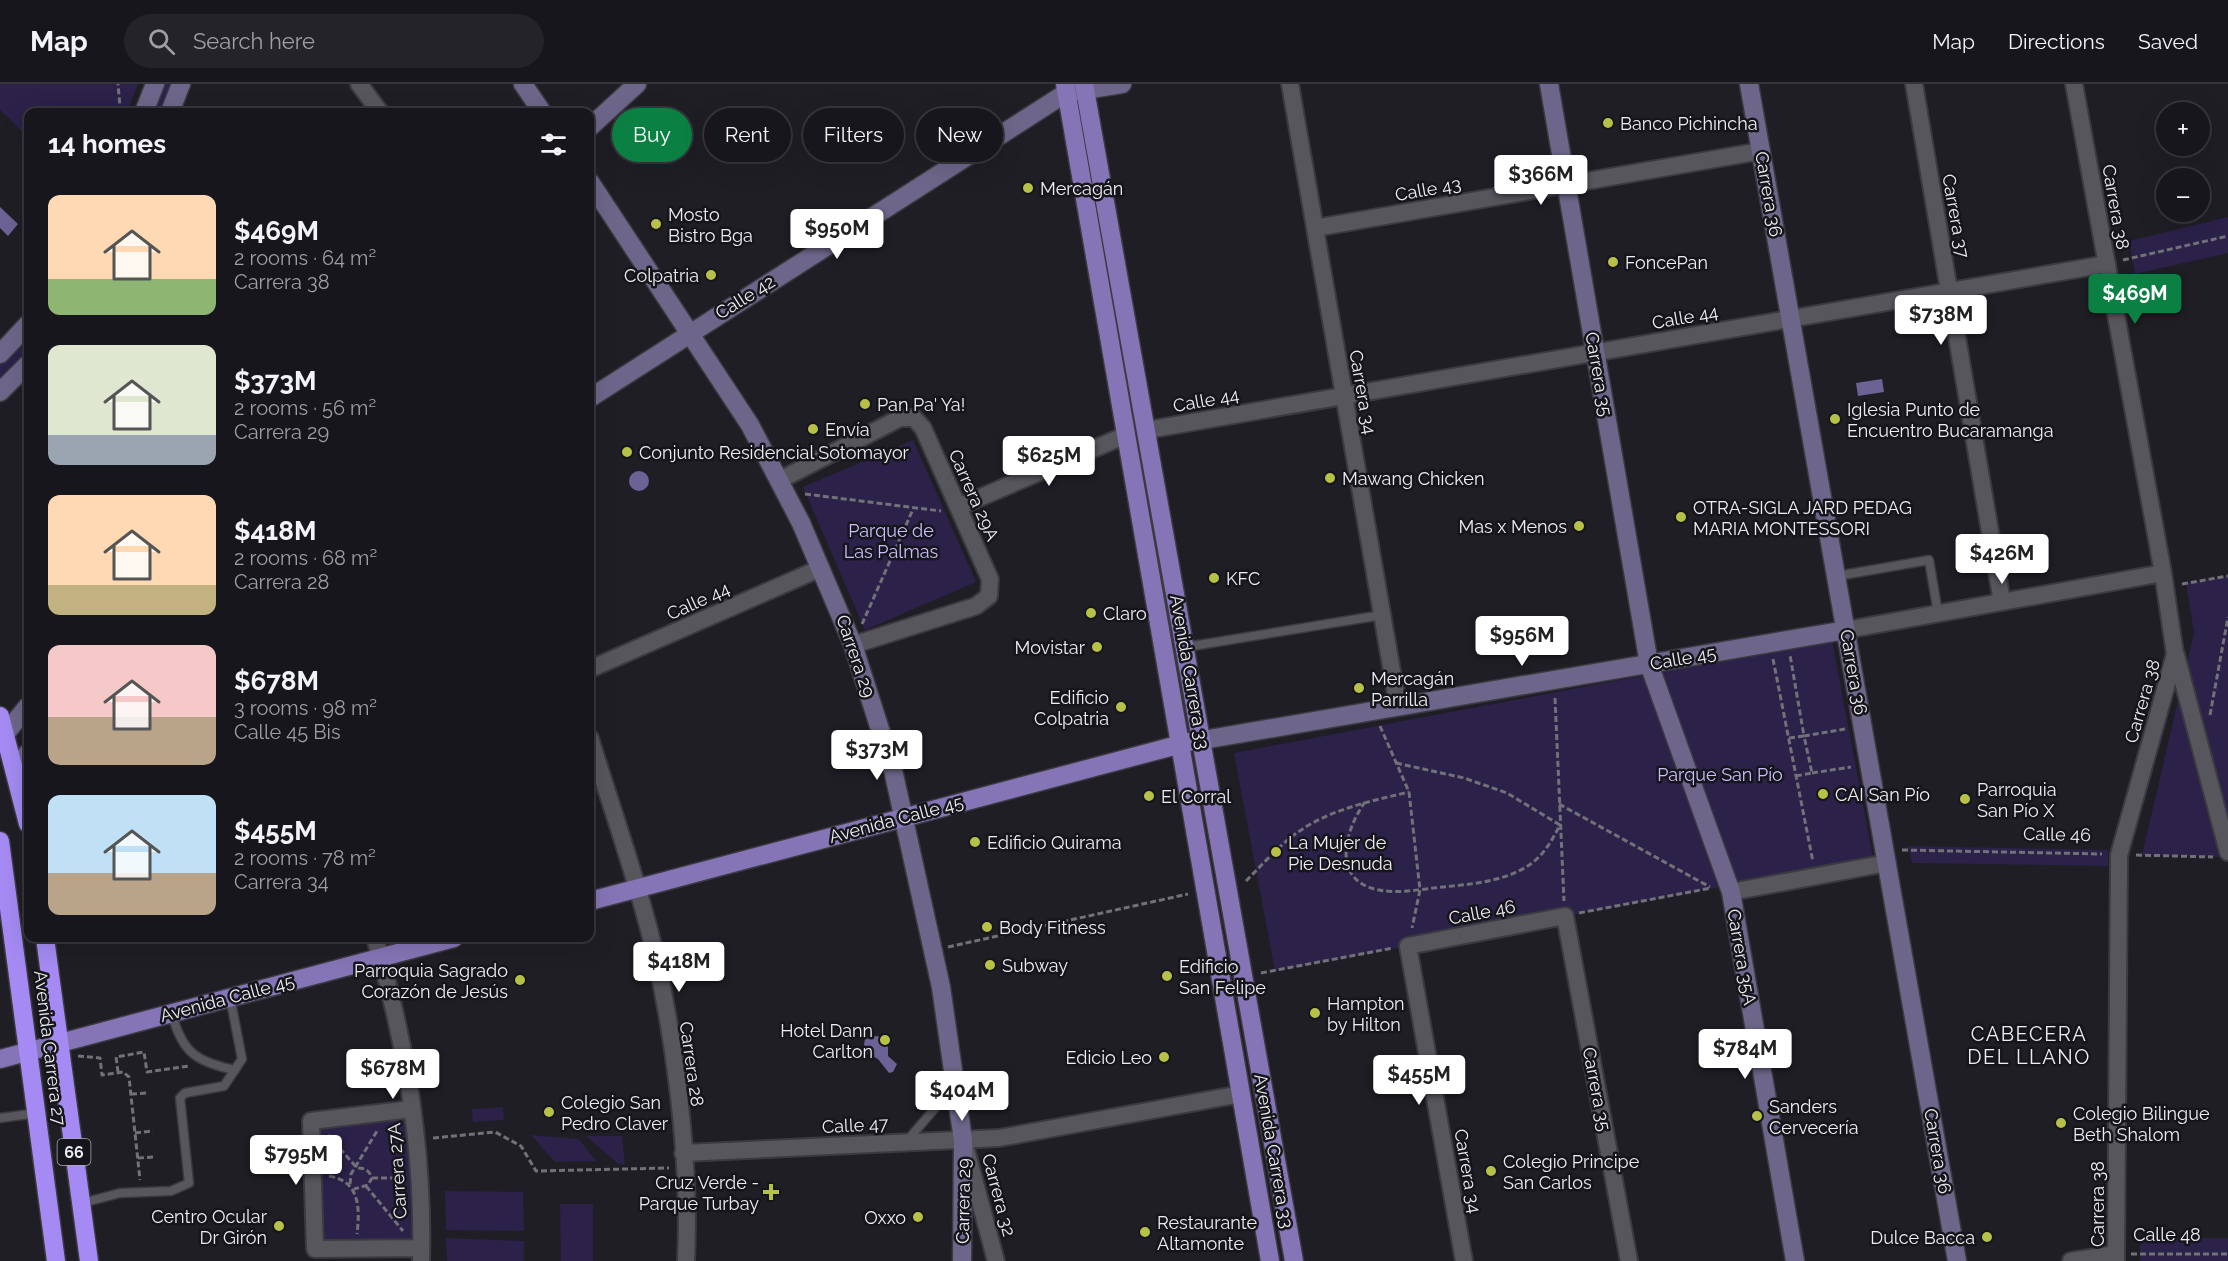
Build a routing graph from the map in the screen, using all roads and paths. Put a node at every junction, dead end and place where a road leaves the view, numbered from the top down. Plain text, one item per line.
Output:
1 (118, 84) edge
2 (155, 84) edge
3 (181, 84) edge
4 (359, 84) edge
5 (523, 84) edge
6 (637, 84) edge
7 (1122, 84) edge
8 (1290, 84) edge
9 (1549, 84) edge
10 (1749, 84) edge
11 (1914, 84) edge
12 (2074, 84) edge
13 (1084, 87) edge
14 (1065, 89) edge
15 (120, 108) edge
16 (146, 108) edge
17 (172, 108) edge
18 (377, 108) edge
19 (539, 108) edge
20 (594, 123) edge
21 (1761, 151) junction
22 (1566, 184) junction
23 (594, 188) edge
24 (1315, 228) junction
25 (2228, 236) edge
26 (2107, 264) junction
27 (1949, 291) junction
28 (1791, 319) junction
29 (24, 328) edge
30 (689, 332) junction
31 (1595, 352) junction
32 (0, 354) edge
33 (24, 368) edge
34 (0, 392) edge
35 (594, 395) edge
36 (1344, 396) junction
37 (1147, 430) junction
38 (1126, 435) junction
39 (782, 485) junction
40 (914, 507) junction
41 (960, 510) junction
42 (821, 568) junction
43 (1837, 576) junction
44 (2228, 576) edge
45 (2164, 580) junction
46 (2002, 602) junction
47 (1938, 614) junction
48 (1382, 615) junction
49 (2228, 617) edge
50 (1846, 630) junction
51 (1770, 643) junction
52 (853, 645) junction
53 (1186, 647) junction
54 (2175, 654) junction
55 (1790, 655) dead end
56 (1649, 664) junction
57 (594, 667) edge
58 (1554, 680) junction
59 (1398, 706) junction
60 (24, 710) edge
61 (1373, 711) junction
62 (2209, 723) dead end
63 (1845, 729) dead end
64 (2, 730) edge
65 (1804, 736) junction
66 (1789, 738) junction
67 (1203, 740) junction
68 (1179, 744) junction
69 (594, 750) edge
70 (24, 757) edge
71 (1396, 763) junction
72 (1852, 767) dead end
73 (16, 772) junction
74 (1812, 773) junction
75 (1796, 776) junction
76 (1408, 792) junction
77 (1365, 802) junction
78 (1559, 804) junction
79 (24, 807) edge
80 (904, 817) junction
81 (1560, 825) junction
82 (0, 841) edge
83 (2223, 854) edge
84 (2119, 855) junction
85 (1886, 856) junction
86 (1816, 876) junction
87 (1246, 881) dead end
88 (638, 888) junction
89 (1724, 888) junction
90 (1419, 890) junction
91 (1193, 893) dead end
92 (594, 900) edge
93 (1565, 916) junction
94 (45, 942) edge
95 (376, 942) edge
96 (439, 942) edge
97 (1408, 946) junction
98 (934, 950) junction
99 (381, 957) junction
100 (1244, 977) junction
101 (230, 998) junction
102 (172, 1013) junction
103 (58, 1044) junction
104 (30, 1051) junction
105 (74, 1055) dead end
106 (0, 1059) edge
107 (199, 1064) dead end
108 (235, 1070) junction
109 (118, 1072) junction
110 (956, 1083) junction
111 (148, 1093) dead end
112 (131, 1094) junction
113 (1241, 1094) junction
114 (412, 1110) junction
115 (388, 1112) junction
116 (38, 1113) junction
117 (0, 1118) edge
118 (315, 1121) junction
119 (153, 1131) dead end
120 (135, 1133) junction
121 (416, 1140) junction
122 (963, 1140) junction
123 (906, 1142) junction
124 (154, 1157) dead end
125 (138, 1158) junction
126 (683, 1160) junction
127 (357, 1168) junction
128 (313, 1174) junction
129 (372, 1178) junction
130 (419, 1178) junction
131 (350, 1184) junction
132 (141, 1185) dead end
133 (366, 1186) junction
134 (354, 1189) junction
135 (82, 1203) junction
136 (355, 1248) junction
137 (420, 1252) edge
138 (2228, 1254) edge
139 (2116, 1257) edge
140 (56, 1261) edge
141 (89, 1261) edge
142 (686, 1261) edge
143 (962, 1261) edge
144 (996, 1261) edge
145 (1270, 1261) edge
146 (1294, 1261) edge
147 (1464, 1261) edge
148 (1629, 1261) edge
149 (1795, 1261) edge
150 (1957, 1261) edge
151 (2071, 1261) edge

1 - 15 path
2 - 16 street
3 - 17 street
4 - 18 street
5 - 19 street
6 - 20 street
7 - 13 street, Calle 42
8 - 24 street, Carrera 34
9 - 22 street, Carrera 35
10 - 21 street, Carrera 36
11 - 27 street, Carrera 37
12 - 26 street, Carrera 38
13 - 14 street, Calle 42
13 - 37 main road, Avenida Carrera 33
14 - 30 street, Calle 42
14 - 38 main road, Avenida Carrera 33
21 - 22 street, Calle 43
21 - 28 street, Carrera 36
22 - 24 street, Calle 43
22 - 31 street, Carrera 35
23 - 30 street, Carrera 29
24 - 36 street, Carrera 34
25 - 26 path
26 - 27 street, Calle 44
26 - 45 street, Carrera 38
27 - 28 street, Calle 44
27 - 46 street, Carrera 37
28 - 31 street, Calle 44
28 - 43 street, Carrera 36
29 - 32 street
30 - 35 street, Calle 42
30 - 39 street, Carrera 29
31 - 36 street, Calle 44
31 - 56 street, Carrera 35
33 - 34 street
36 - 37 street, Calle 44
36 - 48 street, Carrera 34
37 - 53 main road, Avenida Carrera 33
38 - 41 street
38 - 68 main road, Avenida Carrera 33
39 - 40 path
39 - 41 street, Carrera 29A
39 - 42 street, Carrera 29
40 - 41 path
40 - 52 path
41 - 52 street, Carrera 29A
42 - 52 street, Carrera 29
42 - 57 street, Calle 44
43 - 47 lane
43 - 50 street, Carrera 36
44 - 45 path
45 - 46 street, Calle 45
45 - 54 street, Carrera 38
46 - 47 street, Calle 45
47 - 50 street, Calle 45
48 - 53 lane
48 - 59 street, Carrera 34
49 - 62 path
50 - 51 street, Calle 45
50 - 85 street, Carrera 36
51 - 56 street, Calle 45
51 - 66 path
52 - 80 street, Carrera 29
53 - 67 main road, Avenida Carrera 33
54 - 83 street
54 - 84 street, Carrera 38
55 - 65 path
56 - 58 street, Calle 45
56 - 89 street, Carrera 35A
58 - 59 street, Calle 45
58 - 78 path
59 - 61 street, Calle 45
60 - 64 street
61 - 67 street, Calle 45
61 - 71 path
63 - 65 path
64 - 73 highway
65 - 66 path
65 - 74 path
66 - 75 path
67 - 68 main road, Avenida Calle 45
67 - 100 main road, Avenida Carrera 33
68 - 80 main road, Avenida Calle 45
68 - 113 main road, Avenida Carrera 33
69 - 88 street, Carrera 28
70 - 73 street
71 - 76 path
71 - 81 path
72 - 74 path
73 - 79 highway
74 - 75 path
75 - 86 path
76 - 77 path
76 - 90 path
77 - 87 path
77 - 90 path
78 - 81 path
78 - 89 path
80 - 88 main road, Avenida Calle 45
80 - 98 street, Carrera 29
81 - 90 path
81 - 93 path
82 - 104 highway, Avenida Carrera 27 / 66
83 - 84 path, Calle 46
84 - 85 path, Calle 46
84 - 139 street, Carrera 38
85 - 86 street
85 - 150 street, Carrera 36
86 - 89 street
88 - 92 main road, Avenida Calle 45
88 - 126 street, Carrera 28
89 - 93 path
89 - 149 street, Carrera 35A
90 - 97 path
91 - 98 path
93 - 97 street, Calle 46
93 - 148 street, Carrera 35
94 - 103 highway, Avenida Carrera 27 / 66
95 - 99 street, Carrera 27A
96 - 99 main road, Avenida Calle 45
97 - 100 path
97 - 147 street, Carrera 34
98 - 110 street, Carrera 29
99 - 101 main road, Avenida Calle 45
99 - 114 street, Carrera 27A
100 - 146 main road, Avenida Carrera 33
101 - 102 main road, Avenida Calle 45
101 - 108 lane
102 - 103 main road, Avenida Calle 45
102 - 108 lane
103 - 104 main road, Avenida Calle 45
103 - 135 highway, Avenida Carrera 27 / 66
104 - 106 main road, Avenida Calle 45
104 - 116 highway, Avenida Carrera 27 / 66
105 - 109 path
107 - 109 path
108 - 135 lane
109 - 112 path
110 - 122 street, Carrera 29
110 - 123 lane
111 - 112 path
112 - 120 path
113 - 122 street, Calle 47
113 - 145 main road, Avenida Carrera 33
114 - 115 street
114 - 121 street, Carrera 27A
115 - 118 street
115 - 127 path
116 - 117 lane
116 - 140 highway, Avenida Carrera 27 / 66
118 - 127 path
118 - 128 street
119 - 120 path
120 - 125 path
121 - 126 path
121 - 130 street, Carrera 27A
122 - 123 street, Calle 47
122 - 143 street, Carrera 29
122 - 144 street, Carrera 32
123 - 126 street, Calle 47
124 - 125 path
125 - 132 path
126 - 142 street, Carrera 28
127 - 129 path
127 - 131 path
128 - 131 path
128 - 136 street
129 - 130 path
129 - 133 path
130 - 137 street, Carrera 27A
131 - 134 path
133 - 134 path
133 - 137 path
134 - 136 path
135 - 141 highway, Avenida Carrera 27 / 66
136 - 137 street
138 - 139 path, Calle 48
139 - 151 street, Calle 48

